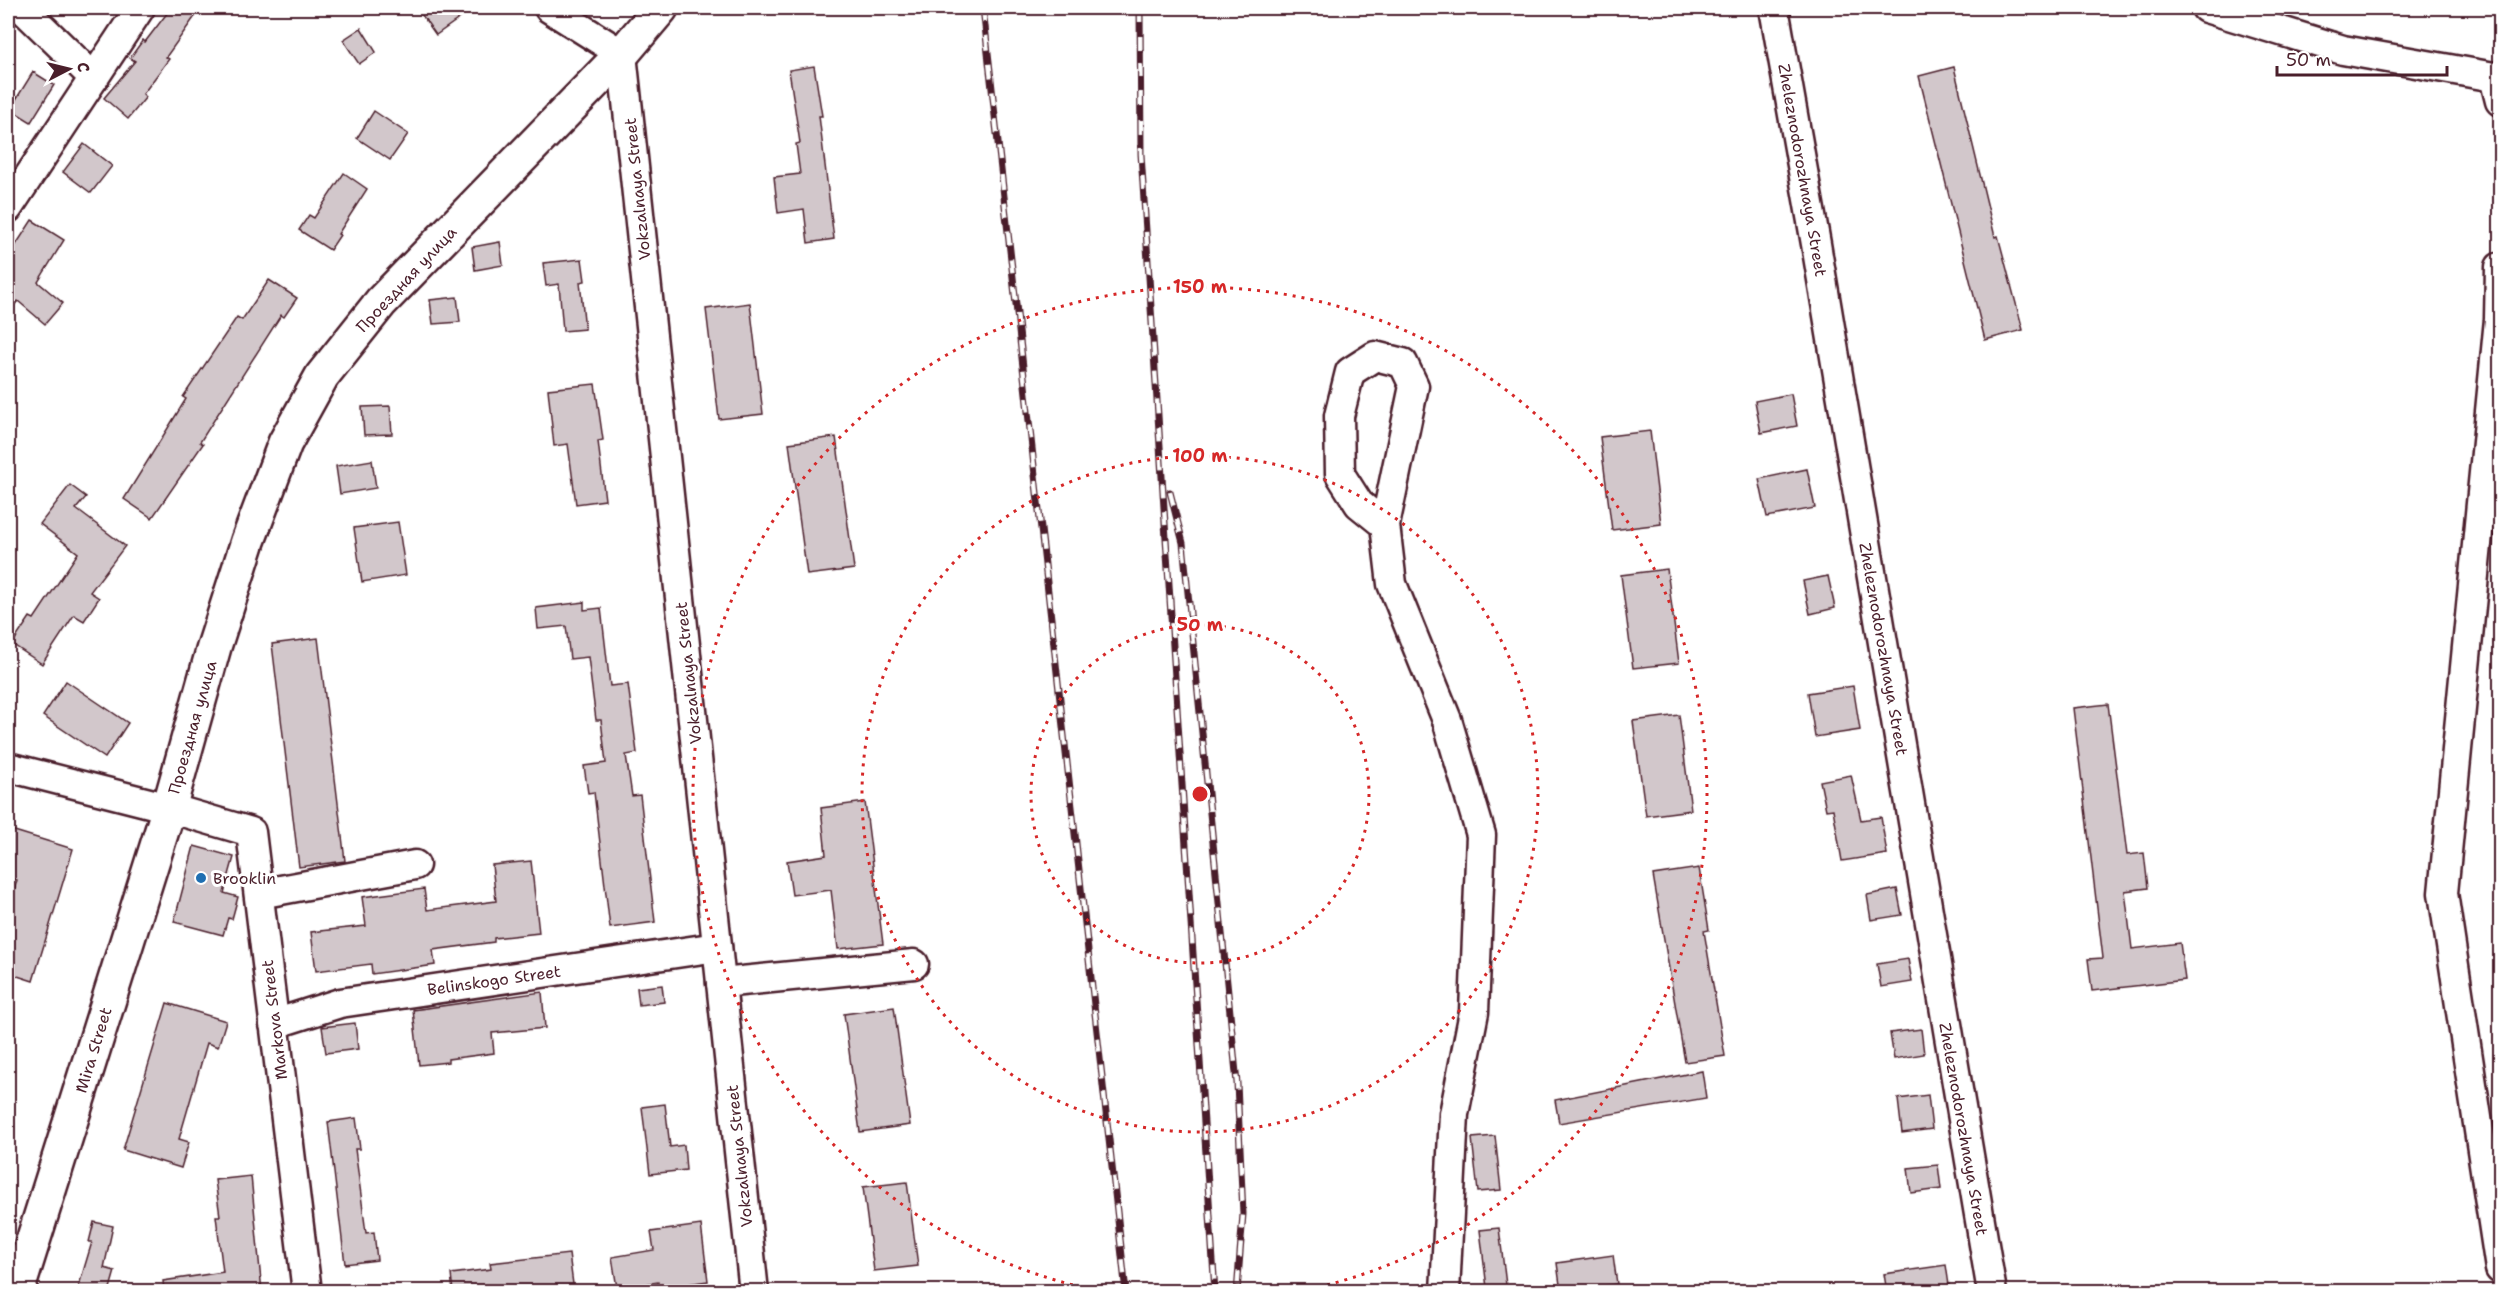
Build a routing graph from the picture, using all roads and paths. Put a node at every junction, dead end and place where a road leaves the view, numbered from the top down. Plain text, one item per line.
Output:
1 (22, 8) edge
2 (140, 8) edge
3 (549, 8) edge
4 (662, 8) edge
5 (1774, 8) edge
6 (2206, 8) edge
7 (622, 54) junction
8 (94, 78) junction
9 (2498, 84) edge
10 (8, 208) edge
11 (2500, 267) edge
12 (1385, 525) junction
13 (8, 767) edge
14 (169, 808) junction
15 (415, 865) dead end
16 (259, 894) junction
17 (717, 947) junction
18 (915, 963) dead end
19 (721, 983) junction
20 (274, 1024) junction
21 (2500, 1269) edge
22 (17, 1292) edge
23 (307, 1292) edge
24 (754, 1292) edge
25 (1445, 1292) edge
26 (1992, 1292) edge

1 - 8 street
2 - 8 street
3 - 7 street
4 - 7 main road, Проездная улица
5 - 26 street, Zheleznodorozhnaya Street
6 - 9 street
7 - 14 main road, Проездная улица
7 - 17 street, Vokzalnaya Street
8 - 10 street
11 - 21 street
12 - 12 street
12 - 25 street
13 - 14 street
14 - 16 street, Markova Street
14 - 22 main road, Mira Street
15 - 16 street
16 - 20 street, Markova Street
17 - 19 street, Vokzalnaya Street
17 - 20 street, Belinskogo Street
18 - 19 street
19 - 24 street, Vokzalnaya Street
20 - 23 street, Markova Street

